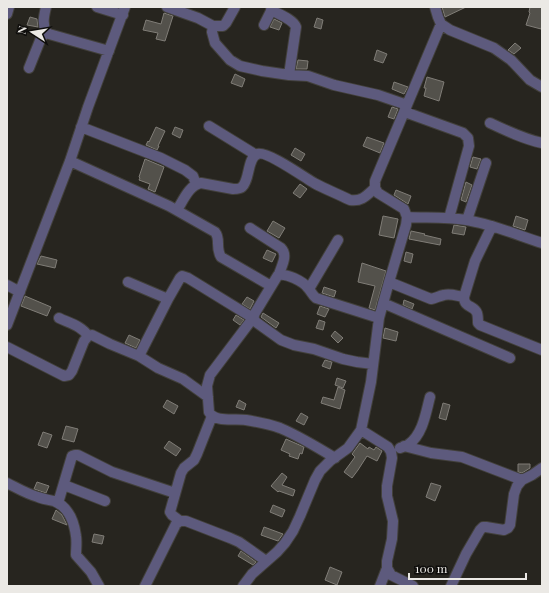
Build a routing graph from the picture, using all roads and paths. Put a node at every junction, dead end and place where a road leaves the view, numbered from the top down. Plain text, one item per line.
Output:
1 (10, 7) edge
2 (46, 7) edge
3 (97, 7) edge
4 (167, 7) edge
5 (235, 7) edge
6 (435, 7) edge
7 (272, 8) edge
8 (124, 11) edge
9 (7, 14) edge
10 (441, 24) junction
11 (264, 25) dead end
12 (214, 26) junction
13 (46, 32) junction
14 (109, 51) junction
15 (29, 68) dead end
16 (289, 75) junction
17 (542, 87) edge
18 (406, 108) junction
19 (490, 123) dead end
20 (209, 126) dead end
21 (81, 127) junction
22 (542, 143) edge
23 (256, 154) junction
24 (70, 161) junction
25 (486, 163) dead end
26 (196, 184) junction
27 (375, 188) junction
28 (177, 210) junction
29 (407, 217) junction
30 (449, 218) junction
31 (466, 220) junction
32 (492, 226) junction
33 (250, 228) dead end
34 (338, 240) dead end
35 (542, 243) edge
36 (280, 274) junction
37 (128, 282) dead end
38 (389, 282) junction
39 (7, 285) edge
40 (271, 286) junction
41 (309, 289) junction
42 (20, 292) junction
43 (464, 297) junction
44 (168, 299) junction
45 (383, 303) junction
46 (58, 318) dead end
47 (253, 318) junction
48 (379, 318) junction
49 (7, 325) edge
50 (88, 336) junction
51 (7, 347) edge
52 (542, 350) edge
53 (139, 356) junction
54 (510, 358) dead end
55 (374, 364) junction
56 (208, 397) junction
57 (430, 397) dead end
58 (212, 416) junction
59 (362, 430) junction
60 (404, 446) junction
61 (391, 452) junction
62 (335, 458) junction
63 (542, 468) edge
64 (522, 480) junction
65 (7, 483) edge
66 (64, 485) junction
67 (175, 493) junction
68 (105, 501) dead end
69 (58, 503) junction
70 (180, 521) junction
71 (266, 561) junction
72 (387, 568) junction
73 (99, 586) edge
74 (145, 586) edge
75 (243, 586) edge
76 (380, 586) edge
77 (413, 586) edge
78 (451, 586) edge

1 - 9 street
2 - 13 street
3 - 8 street
4 - 12 street
5 - 12 street
6 - 10 street
7 - 11 street
7 - 16 street
8 - 14 street
10 - 17 street
10 - 18 street
12 - 16 street
13 - 14 street
13 - 15 street
14 - 21 street
16 - 18 street
18 - 27 street
18 - 30 street
19 - 22 street
20 - 23 street
21 - 24 street
21 - 26 street
23 - 26 street
23 - 27 street
24 - 28 street
24 - 42 street
25 - 31 street
26 - 28 street
27 - 29 street
28 - 40 street
29 - 30 street
29 - 38 street
30 - 31 street
31 - 32 street
32 - 35 street
32 - 43 street
33 - 36 street
34 - 41 street
36 - 40 street
36 - 41 street
37 - 44 street
38 - 43 street
38 - 45 street
39 - 42 street
40 - 47 street
41 - 48 street
42 - 49 street
43 - 52 street
44 - 47 street
44 - 53 street
45 - 48 street
45 - 54 street
46 - 50 street
47 - 55 street
47 - 56 street
48 - 55 street
50 - 51 street
50 - 53 street
53 - 56 street
55 - 59 street
56 - 58 street
57 - 60 street
58 - 62 street
58 - 67 street
59 - 61 street
59 - 62 street
60 - 61 street
60 - 64 street
61 - 72 street
62 - 71 street
63 - 64 street
64 - 78 street
65 - 69 street
66 - 67 street
66 - 68 street
66 - 69 street
67 - 70 street
69 - 73 street
70 - 71 street
70 - 74 street
71 - 75 street
72 - 76 street
72 - 77 street

